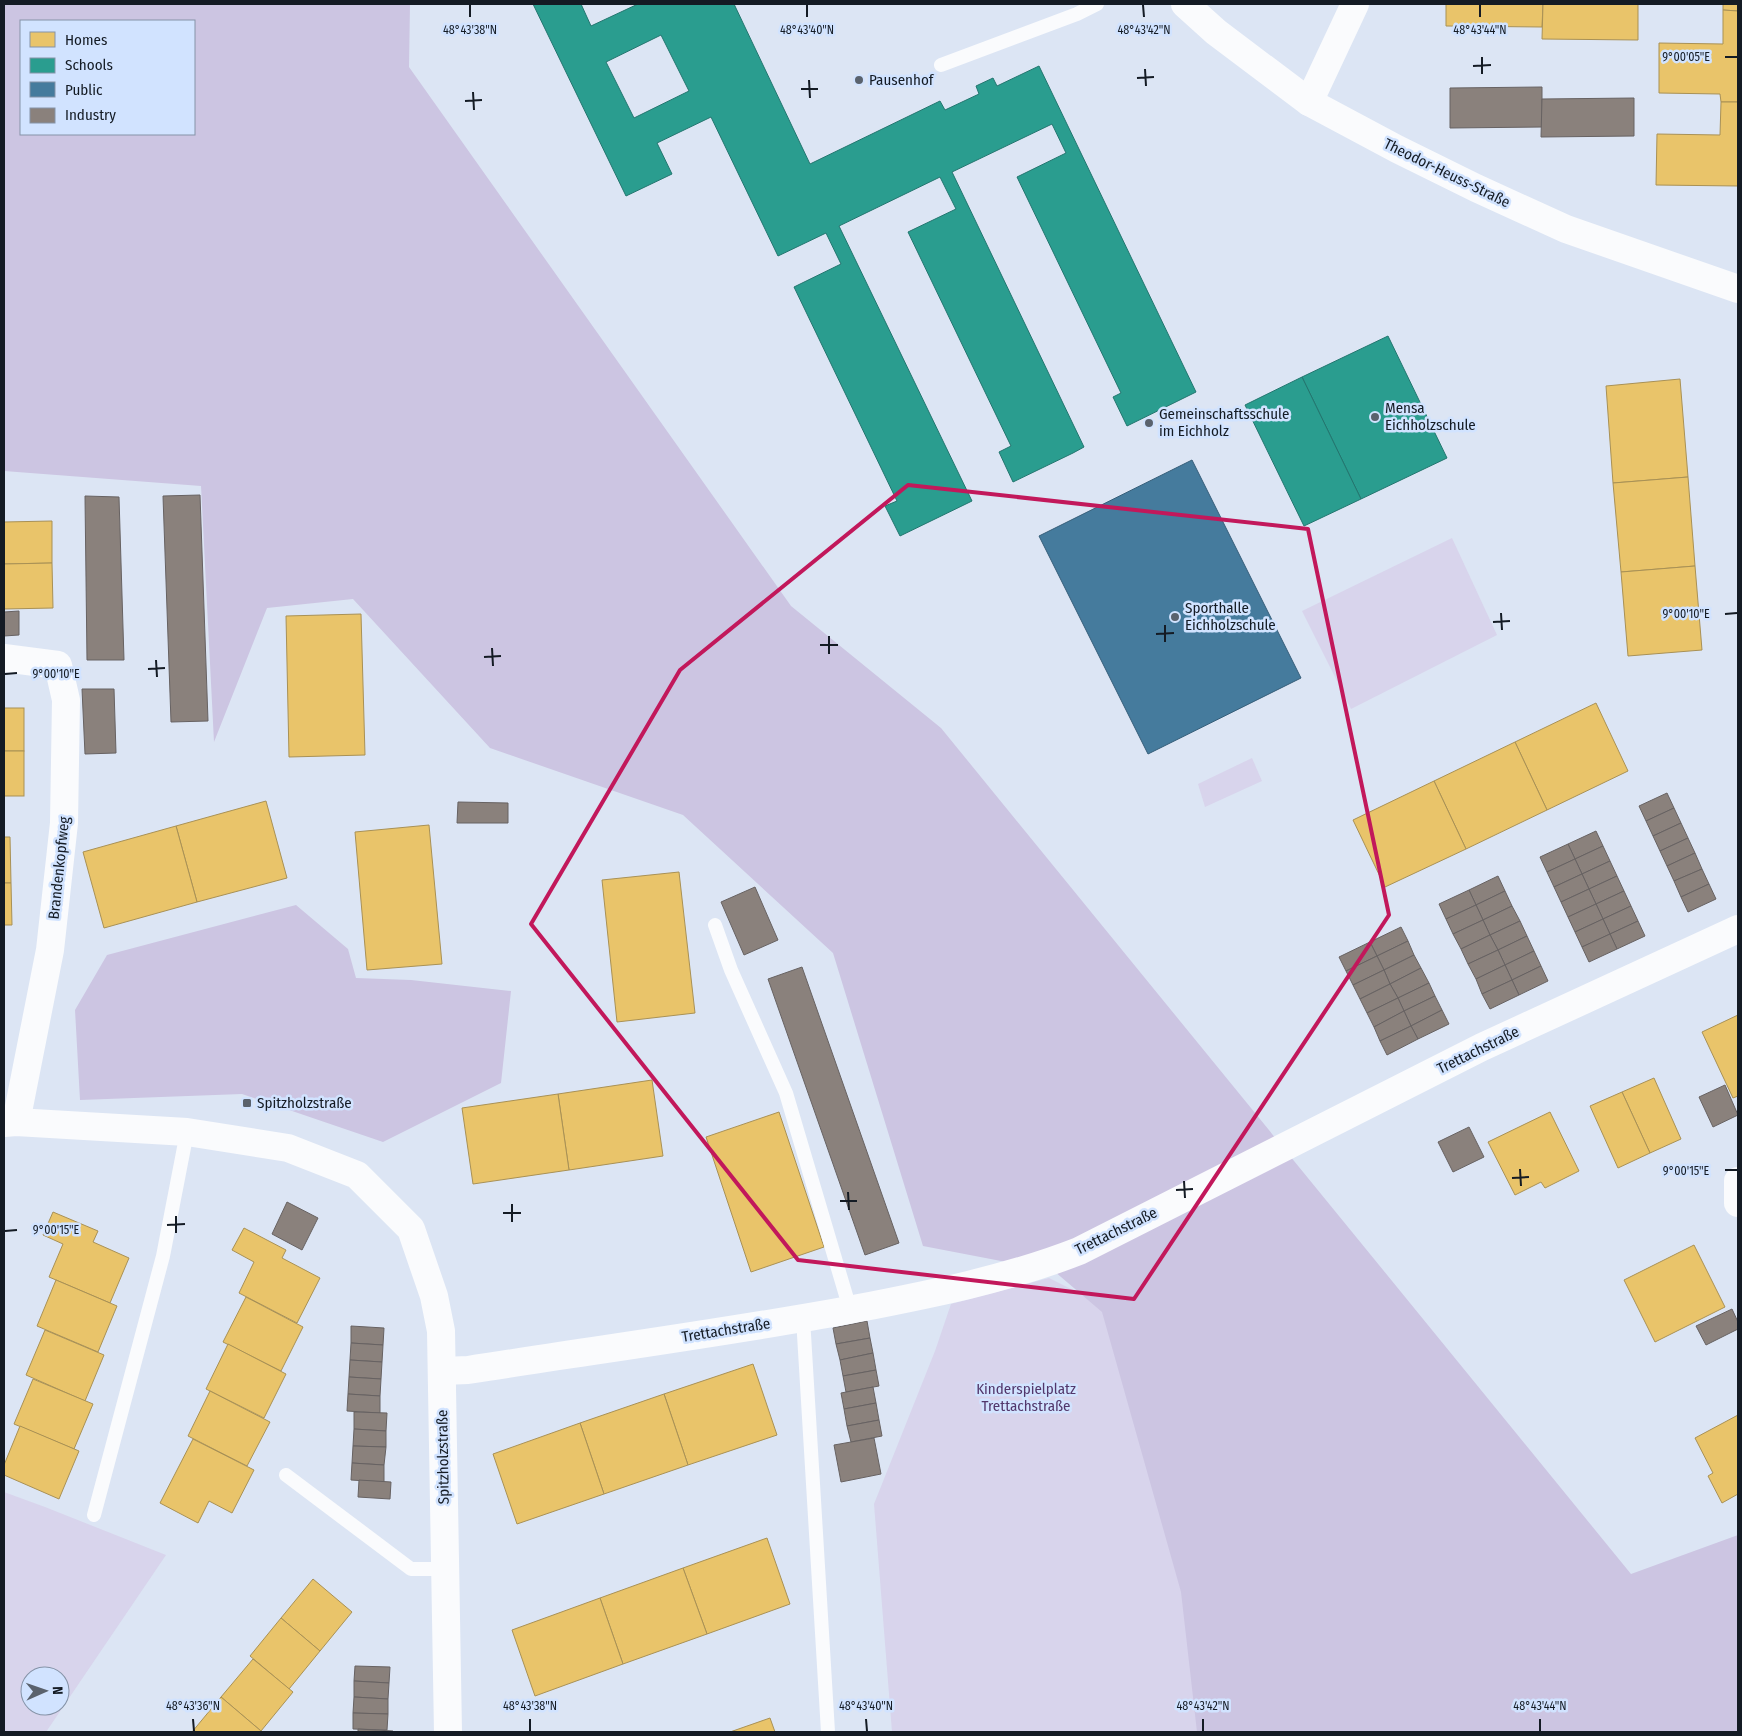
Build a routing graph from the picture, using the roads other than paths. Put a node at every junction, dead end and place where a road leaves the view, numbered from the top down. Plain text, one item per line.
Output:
1 (1097, 4) edge
2 (1185, 4) edge
3 (1355, 4) edge
4 (941, 65) dead end
5 (1309, 102) junction
6 (1738, 289) edge
7 (4, 658) edge
8 (715, 925) dead end
9 (1738, 929) edge
10 (10, 1123) edge
11 (187, 1132) junction
12 (1738, 1181) edge
13 (1738, 1203) edge
14 (850, 1309) junction
15 (803, 1318) junction
16 (442, 1370) junction
17 (286, 1475) dead end
18 (94, 1515) dead end
19 (444, 1569) junction
20 (448, 1732) edge
21 (828, 1732) edge

1 - 4 lane
2 - 5 street, Theodor-Heuss-Straße
3 - 5 street
5 - 6 street, Theodor-Heuss-Straße
7 - 10 street, Brandenkopfweg
8 - 14 lane
9 - 14 street, Trettachstraße
10 - 11 street, Spitzholzstraße
11 - 16 street, Spitzholzstraße
11 - 18 lane
12 - 13 street
14 - 15 street, Trettachstraße
15 - 16 street, Trettachstraße
15 - 21 lane
16 - 19 street, Spitzholzstraße
17 - 19 lane
19 - 20 street, Spitzholzstraße

